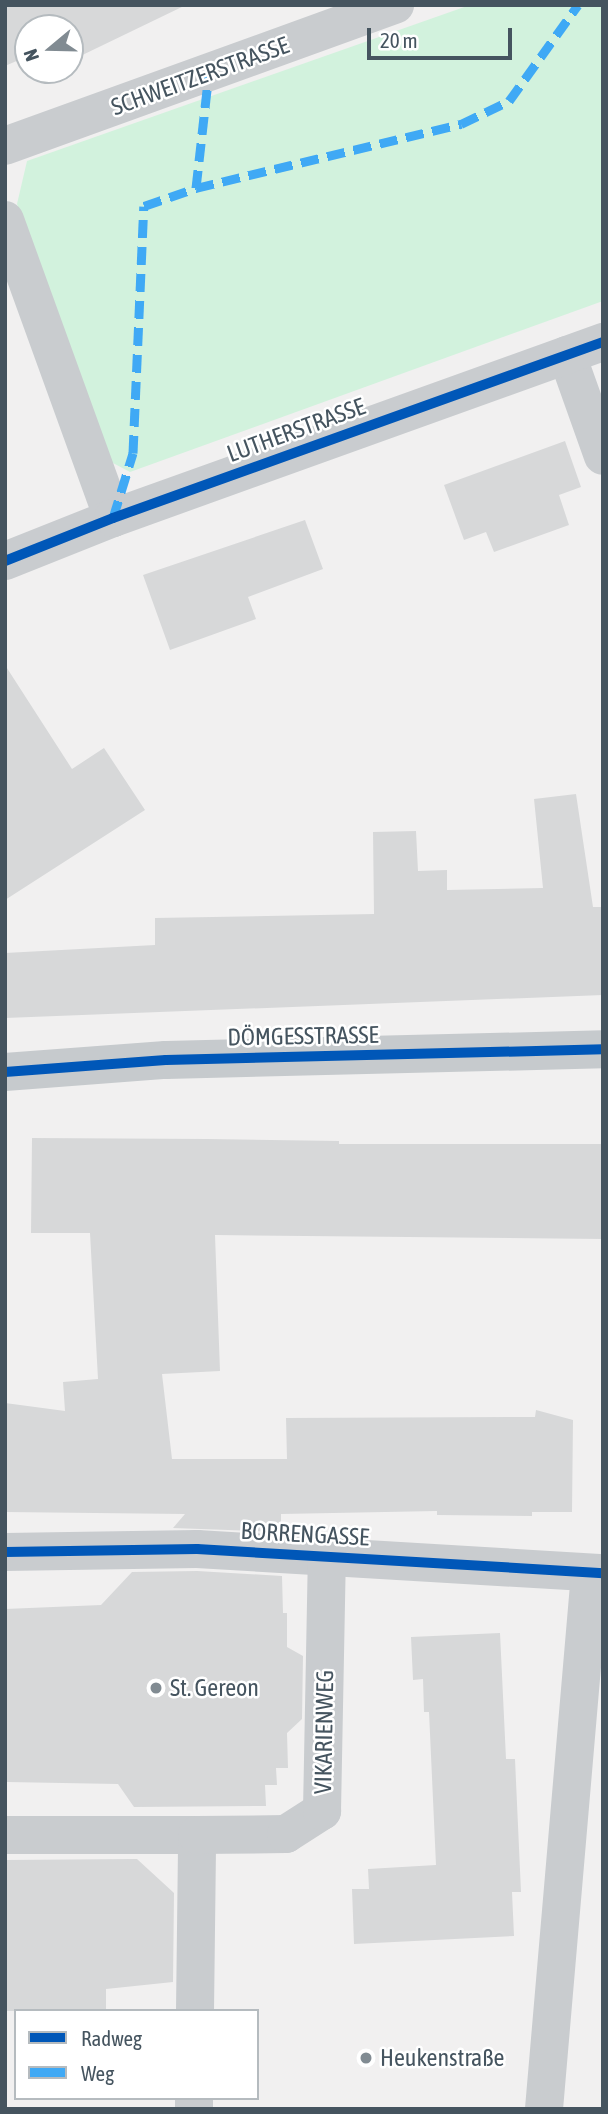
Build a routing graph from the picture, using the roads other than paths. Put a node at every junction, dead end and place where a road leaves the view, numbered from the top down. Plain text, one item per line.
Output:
1 (395, 5) edge
2 (5, 146) edge
3 (5, 220) edge
4 (603, 342) edge
5 (567, 355) junction
6 (603, 456) edge
7 (113, 518) junction
8 (5, 561) edge
9 (603, 1049) edge
10 (5, 1072) edge
11 (5, 1552) edge
12 (327, 1555) junction
13 (596, 1573) edge
14 (5, 1835) edge
15 (197, 1835) junction
16 (195, 2009) edge
17 (544, 2109) edge

1 - 2 street, SCHWEITZERSTRASSE
3 - 7 street
4 - 5 street, LUTHERSTRASSE
5 - 6 street
5 - 7 street, LUTHERSTRASSE
7 - 8 street, LUTHERSTRASSE
9 - 10 main road, DÖMGESSTRASSE
11 - 12 street, BORRENGASSE
12 - 13 street, BORRENGASSE
12 - 15 street, VIKARIENWEG
13 - 17 street, BORRENGASSE
14 - 15 street
15 - 16 street

